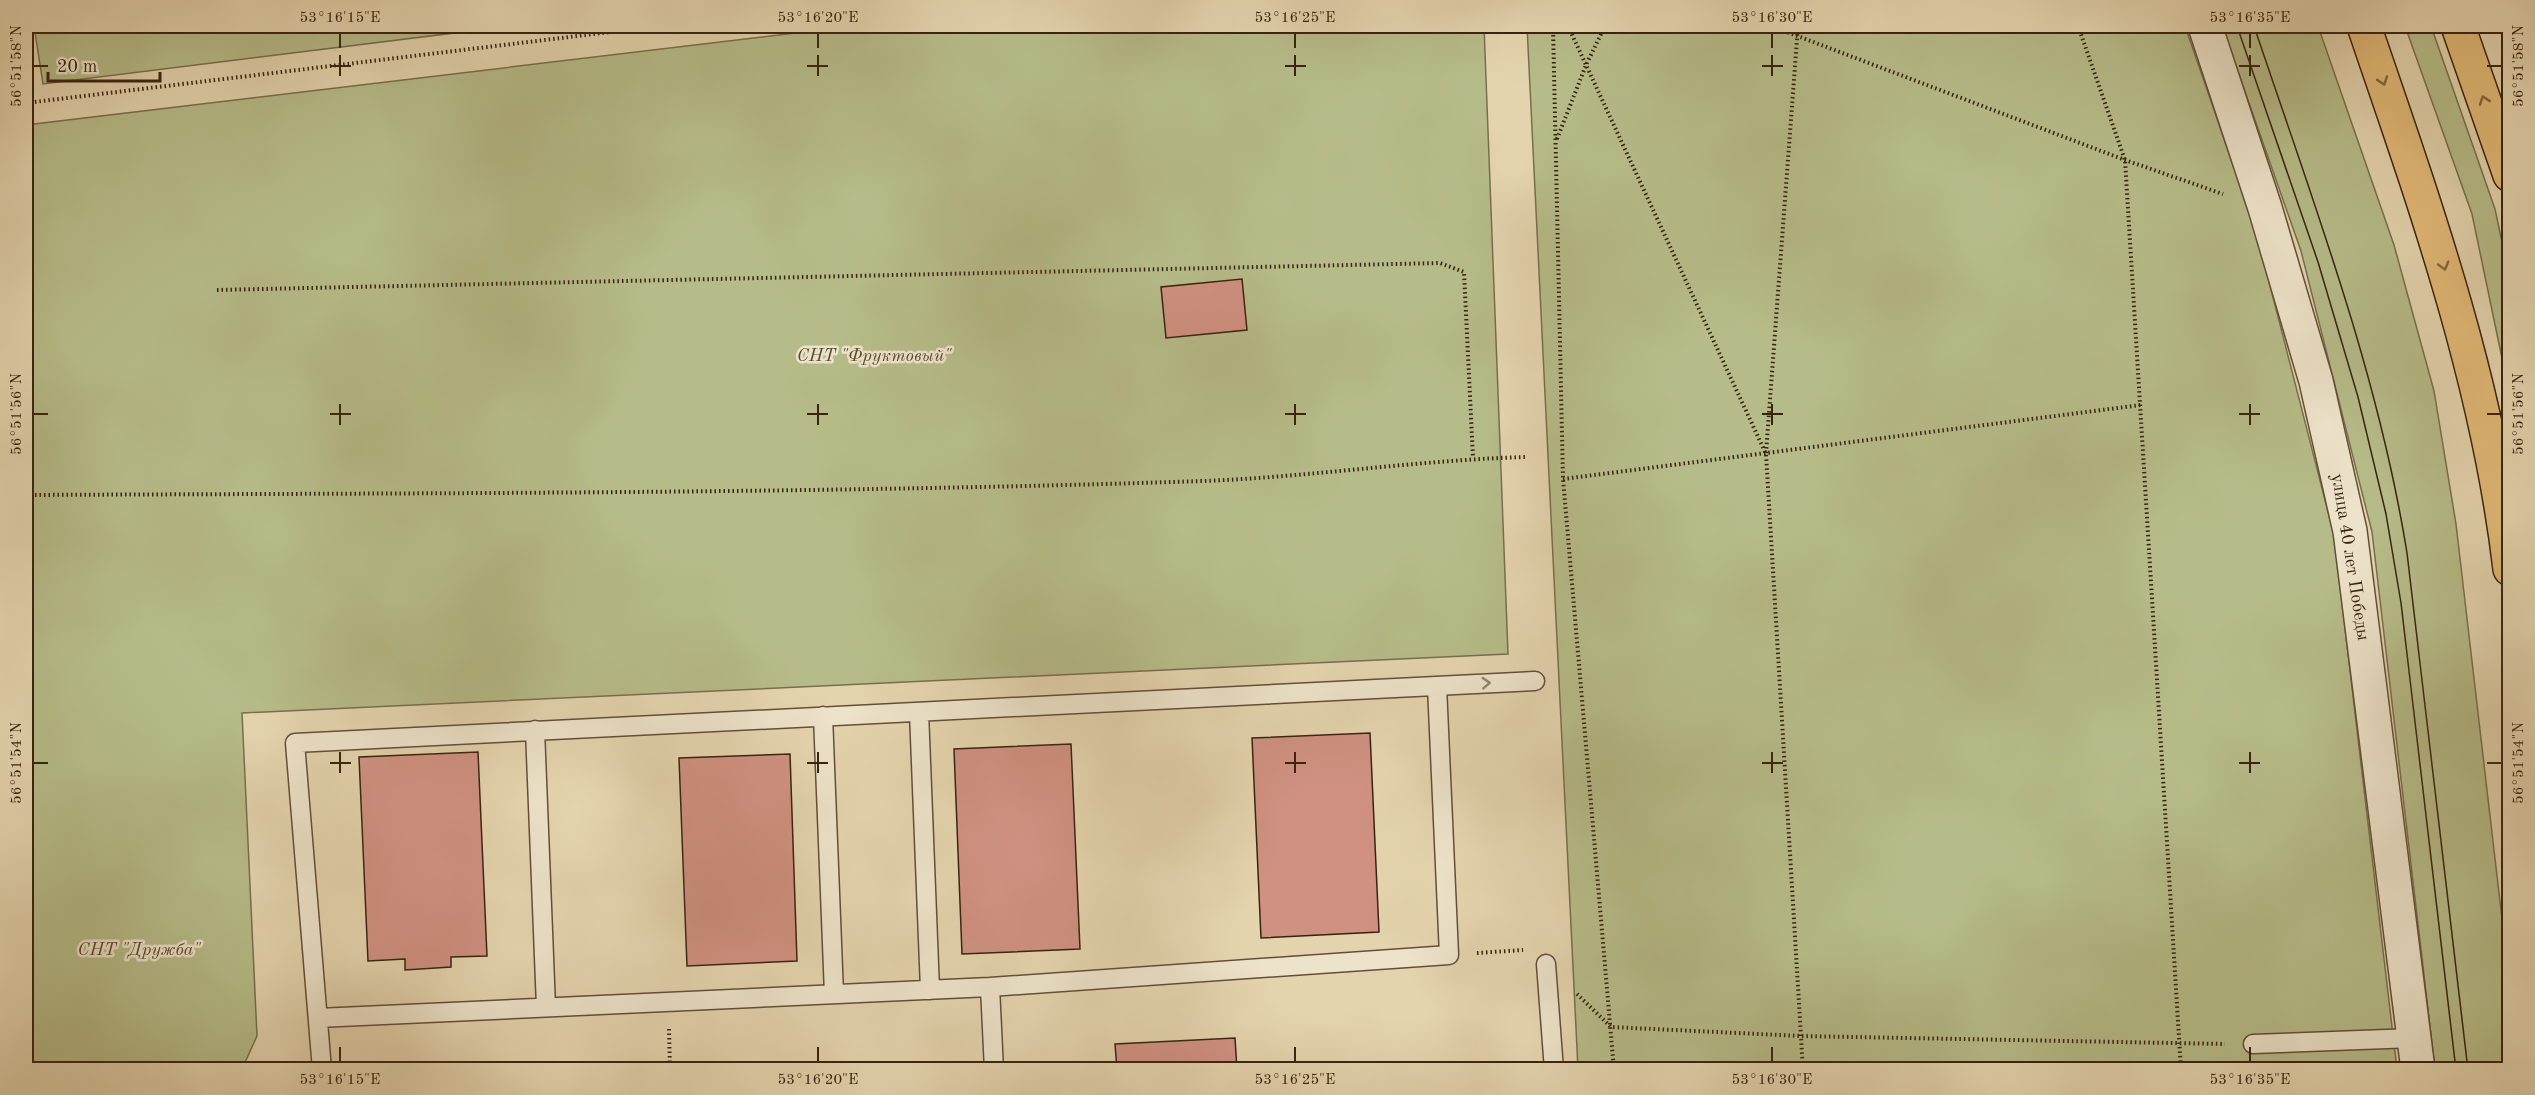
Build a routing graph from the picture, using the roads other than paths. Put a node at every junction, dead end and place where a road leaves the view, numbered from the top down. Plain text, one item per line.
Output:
1 (2205, 26) edge
2 (2364, 26) edge
3 (2458, 26) edge
4 (2510, 175) edge
5 (2510, 569) edge
6 (1535, 681) dead end
7 (1437, 686) junction
8 (919, 712) junction
9 (823, 716) junction
10 (535, 730) junction
11 (1546, 964) road end
12 (990, 987) junction
13 (930, 990) junction
14 (834, 994) junction
15 (546, 1007) junction
16 (318, 1018) junction
17 (2253, 1044) road end
18 (2416, 1054) edge
19 (322, 1070) edge
20 (994, 1070) edge
21 (1554, 1070) edge

1 - 18 street, улица 40 лет Победы
2 -> 5 main road
4 -> 3 main road
7 -> 6 lane
7 - 8 lane
7 - 12 lane
8 - 9 lane
8 - 13 lane
9 - 10 lane
9 - 14 lane
10 - 15 lane
10 - 16 lane
11 - 21 lane
12 - 13 lane
12 - 20 lane
13 - 14 lane
14 - 15 lane
15 - 16 lane
16 - 19 lane
17 - 18 lane

